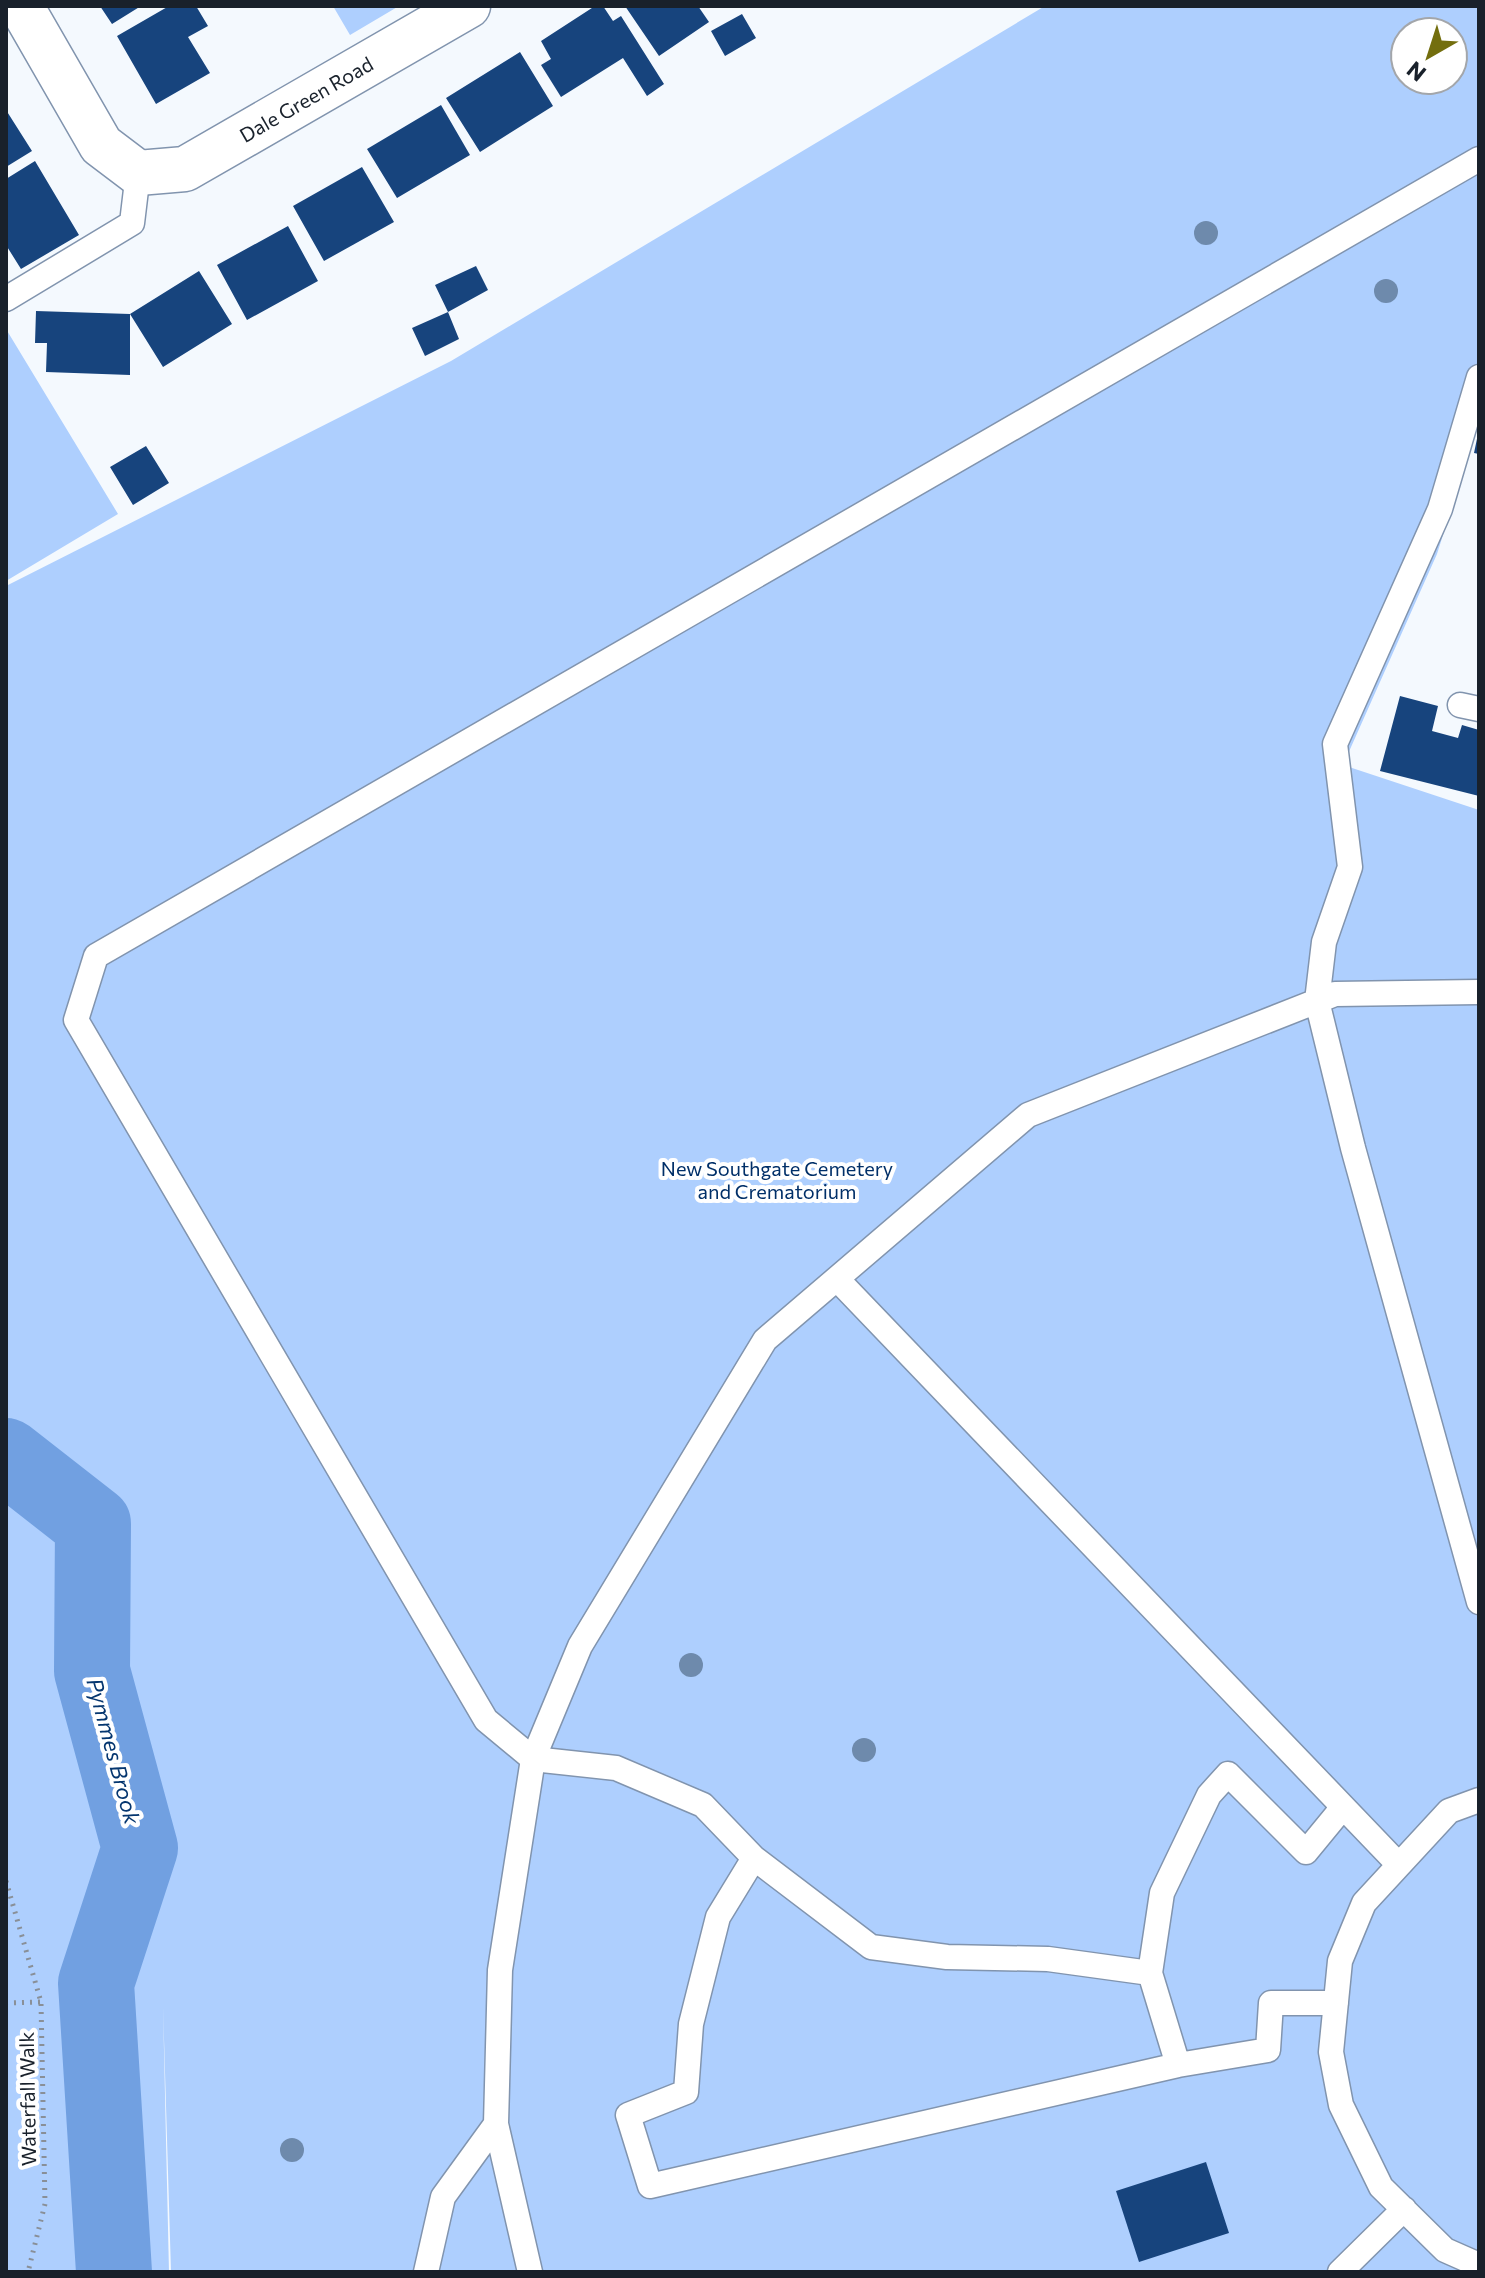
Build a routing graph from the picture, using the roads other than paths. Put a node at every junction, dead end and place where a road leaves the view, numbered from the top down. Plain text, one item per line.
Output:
1 (21, 6) edge
2 (468, 6) edge
3 (1479, 159) edge
4 (138, 173) junction
5 (6, 299) edge
6 (1479, 377) edge
7 (1479, 992) edge
8 (1317, 1001) junction
9 (837, 1279) junction
10 (1479, 1602) edge
11 (533, 1759) junction
12 (1479, 1800) edge
13 (1343, 1807) junction
14 (754, 1858) junction
15 (1399, 1865) junction
16 (1150, 1973) junction
17 (1336, 2003) junction
18 (1178, 2065) junction
19 (496, 2124) junction
20 (1404, 2209) junction
21 (1479, 2265) edge
22 (426, 2272) edge
23 (530, 2272) edge
24 (1340, 2272) edge

1 - 4 street
2 - 4 street, Dale Green Road
3 - 11 lane
4 - 5 lane
6 - 8 lane
7 - 8 lane
8 - 9 lane
8 - 10 lane
9 - 11 lane
9 - 13 lane
11 - 14 lane
11 - 19 lane
12 - 15 lane
13 - 15 lane
13 - 16 lane
14 - 16 lane
14 - 18 lane
15 - 17 lane
16 - 18 lane
17 - 18 lane
17 - 20 lane
19 - 22 lane
19 - 23 lane
20 - 21 lane
20 - 24 lane

